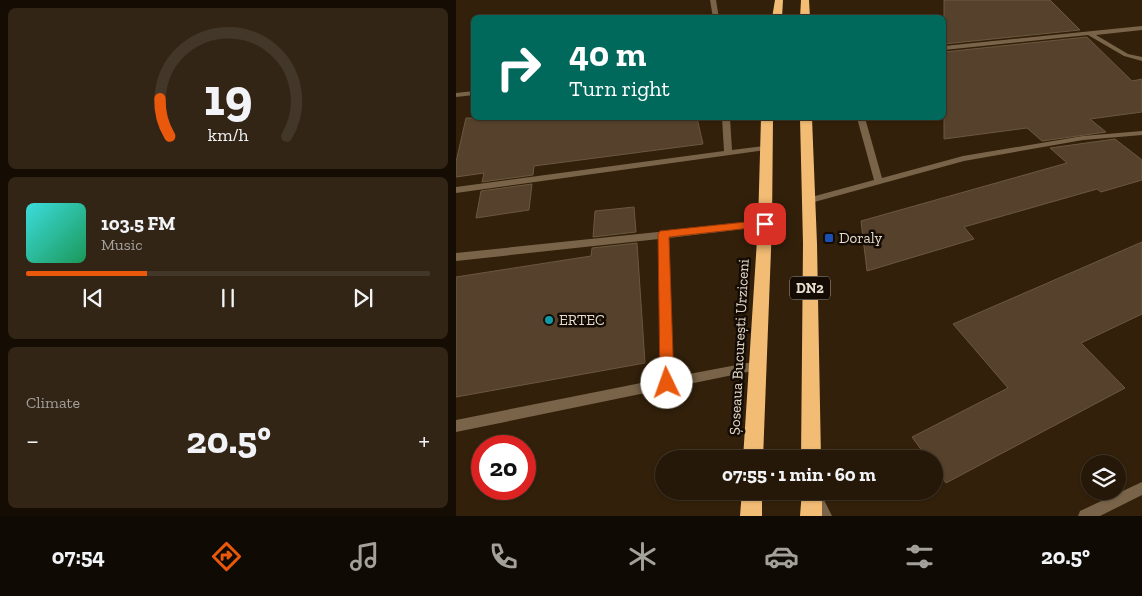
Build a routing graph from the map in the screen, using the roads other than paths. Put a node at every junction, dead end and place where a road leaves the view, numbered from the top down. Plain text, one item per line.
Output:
1 (713, 0) edge
2 (722, 0) edge
3 (779, 0) edge
4 (805, 0) edge
5 (715, 8) junction
6 (716, 15) edge
7 (777, 15) edge
8 (805, 15) edge
9 (1142, 28) edge
10 (1089, 33) junction
11 (946, 48) edge
12 (1142, 59) edge
13 (471, 94) edge
14 (456, 95) edge
15 (726, 120) edge
16 (767, 120) edge
17 (806, 120) edge
18 (862, 120) edge
19 (1142, 133) edge
20 (766, 148) junction
21 (728, 152) junction
22 (879, 182) junction
23 (456, 190) edge
24 (808, 200) junction
25 (765, 224) junction
26 (664, 234) junction
27 (456, 258) edge
28 (758, 366) junction
29 (667, 383) junction
30 (456, 426) edge
31 (754, 450) edge
32 (811, 450) edge
33 (1142, 488) edge
34 (752, 500) edge
35 (812, 500) edge
36 (817, 500) edge
37 (751, 516) edge
38 (811, 516) edge
39 (825, 516) edge
40 (1084, 516) edge

1 - 5 lane
2 - 5 lane
3 - 7 highway
4 - 8 highway
5 - 6 lane
9 - 10 lane
10 - 11 lane
10 - 12 lane
13 - 14 lane
15 - 21 lane
16 - 20 highway, Șoseaua București Urziceni
17 - 24 highway, DN2
18 - 22 lane
19 - 22 lane
20 - 21 lane
20 - 25 highway, Șoseaua București Urziceni
21 - 23 lane
22 - 24 lane
24 - 32 highway, DN2
25 - 26 lane
25 - 28 highway, Șoseaua București Urziceni
26 - 27 lane
26 - 29 lane
28 - 29 lane
28 - 31 highway, Șoseaua București Urziceni
29 - 30 lane
33 - 40 lane
34 - 37 highway
35 - 38 highway
36 - 39 lane

